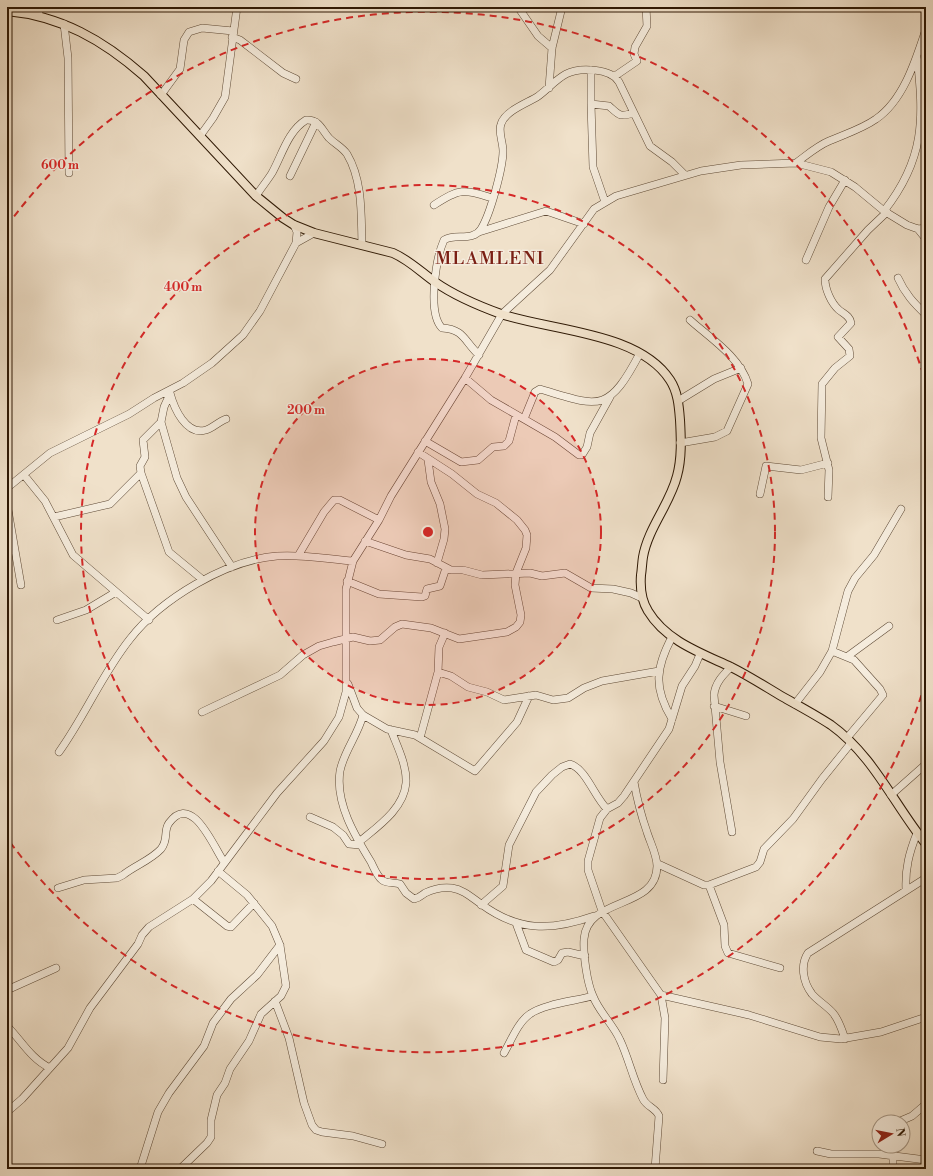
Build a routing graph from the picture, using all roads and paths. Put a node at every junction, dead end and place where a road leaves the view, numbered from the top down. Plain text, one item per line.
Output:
1 (40, 7) edge
2 (237, 7) edge
3 (518, 7) edge
4 (562, 7) edge
5 (646, 7) edge
6 (7, 11) edge
7 (38, 16) junction
8 (64, 24) junction
9 (926, 29) edge
10 (232, 34) junction
11 (552, 48) junction
12 (917, 59) junction
13 (926, 62) edge
14 (591, 70) junction
15 (615, 76) junction
16 (296, 79) dead end
17 (549, 88) junction
18 (161, 95) junction
19 (591, 104) junction
20 (634, 113) junction
21 (316, 122) junction
22 (200, 136) junction
23 (796, 163) junction
24 (68, 173) dead end
25 (685, 175) junction
26 (290, 176) dead end
27 (845, 180) junction
28 (256, 196) junction
29 (492, 198) junction
30 (605, 202) junction
31 (434, 204) dead end
32 (885, 212) junction
33 (584, 224) junction
34 (294, 225) junction
35 (926, 228) edge
36 (918, 229) junction
37 (479, 232) junction
38 (314, 233) junction
39 (926, 239) edge
40 (296, 243) junction
41 (362, 244) junction
42 (806, 260) dead end
43 (898, 278) dead end
44 (435, 282) junction
45 (502, 314) junction
46 (926, 315) edge
47 (690, 320) dead end
48 (640, 353) junction
49 (479, 355) junction
50 (741, 368) junction
51 (465, 378) junction
52 (170, 392) junction
53 (610, 397) junction
54 (678, 401) junction
55 (516, 414) junction
56 (226, 419) dead end
57 (524, 419) junction
58 (161, 422) junction
59 (425, 441) junction
60 (680, 442) junction
61 (418, 452) junction
62 (428, 460) junction
63 (828, 463) junction
64 (140, 473) junction
65 (24, 474) junction
66 (7, 488) edge
67 (760, 494) dead end
68 (828, 497) dead end
69 (7, 504) edge
70 (901, 509) dead end
71 (54, 517) junction
72 (378, 520) junction
73 (365, 541) junction
74 (298, 556) junction
75 (353, 561) junction
76 (437, 563) junction
77 (232, 567) junction
78 (446, 568) junction
79 (516, 573) junction
80 (203, 580) junction
81 (347, 581) junction
82 (21, 585) dead end
83 (116, 592) junction
84 (642, 598) junction
85 (57, 620) dead end
86 (149, 620) junction
87 (889, 626) dead end
88 (444, 633) junction
89 (672, 637) junction
90 (346, 639) junction
91 (832, 651) junction
92 (700, 654) junction
93 (848, 656) junction
94 (731, 667) junction
95 (658, 671) junction
96 (438, 672) junction
97 (347, 682) junction
98 (529, 696) junction
99 (795, 704) junction
100 (714, 706) junction
101 (202, 712) dead end
102 (363, 715) junction
103 (746, 716) dead end
104 (672, 719) junction
105 (391, 730) junction
106 (420, 738) junction
107 (849, 741) junction
108 (59, 752) dead end
109 (926, 764) edge
110 (634, 782) junction
111 (891, 795) junction
112 (607, 809) junction
113 (310, 817) dead end
114 (732, 832) dead end
115 (917, 833) junction
116 (359, 843) junction
117 (926, 844) edge
118 (224, 862) junction
119 (658, 864) junction
120 (218, 871) junction
121 (926, 878) edge
122 (708, 885) junction
123 (58, 888) dead end
124 (906, 890) junction
125 (193, 899) junction
126 (254, 903) junction
127 (481, 905) junction
128 (599, 913) junction
129 (516, 923) junction
130 (280, 945) junction
131 (585, 956) junction
132 (56, 968) dead end
133 (780, 968) dead end
134 (7, 990) edge
135 (661, 994) junction
136 (593, 996) junction
137 (275, 1001) junction
138 (926, 1017) edge
139 (7, 1026) edge
140 (845, 1039) junction
141 (504, 1053) dead end
142 (50, 1068) junction
143 (663, 1080) dead end
144 (926, 1104) edge
145 (7, 1112) edge
146 (911, 1116) edge
147 (382, 1144) dead end
148 (817, 1151) dead end
149 (892, 1156) junction
150 (926, 1160) edge
151 (140, 1169) edge
152 (180, 1169) edge
153 (655, 1169) edge
154 (893, 1169) edge

1 - 7 street
2 - 10 street
3 - 11 street
4 - 11 street
5 - 15 street
6 - 7 main road
7 - 8 main road
8 - 18 main road
8 - 24 street
9 - 12 street
10 - 16 street
10 - 18 street
10 - 22 street
11 - 17 street
12 - 13 street
12 - 23 street
12 - 32 street
14 - 15 street
14 - 17 street
14 - 19 street
15 - 20 street
17 - 29 street
18 - 22 main road
19 - 20 street
19 - 30 street
20 - 25 street
21 - 26 street
21 - 28 street
21 - 41 street
22 - 28 main road
23 - 25 street
23 - 27 street
25 - 30 street
27 - 32 street
27 - 42 street
28 - 34 main road
29 - 31 street
29 - 37 street
30 - 33 street
32 - 36 street
32 - 63 street
33 - 37 street
33 - 45 street
34 - 38 main road
34 - 40 street
35 - 36 street
36 - 39 street
37 - 44 street
38 - 40 street
38 - 41 main road
40 - 52 street
41 - 44 main road
43 - 46 street
44 - 45 main road
44 - 49 street
45 - 48 main road
45 - 49 street
47 - 50 street
48 - 53 street
48 - 54 main road
49 - 51 street
50 - 54 street
50 - 60 street
51 - 55 street
51 - 59 street
52 - 56 street
52 - 58 street
52 - 65 street
53 - 57 street
53 - 57 street
54 - 60 main road
55 - 57 street
55 - 59 street
58 - 64 street
58 - 77 street
59 - 61 street
60 - 84 main road
61 - 62 street
61 - 72 street
62 - 76 street
62 - 79 street
63 - 67 street
63 - 68 street
64 - 71 street
64 - 80 street
65 - 66 street
65 - 71 street
69 - 82 street
70 - 91 street
71 - 83 street
72 - 73 street
72 - 74 street
73 - 75 street
73 - 76 street
74 - 75 street
74 - 77 street
75 - 81 street
76 - 78 street
77 - 80 street
78 - 79 street
78 - 81 street
79 - 84 street
79 - 88 street
80 - 86 street
81 - 90 street
83 - 85 street
83 - 86 street
84 - 89 main road
86 - 108 street
87 - 93 street
88 - 90 street
88 - 96 street
89 - 92 main road
89 - 95 street
90 - 97 street
90 - 101 street
91 - 93 street
91 - 99 street
92 - 94 main road
92 - 104 street
93 - 107 street
94 - 99 main road
94 - 100 street
95 - 98 street
95 - 104 street
96 - 98 street
96 - 106 street
97 - 102 street
97 - 118 street
98 - 106 street
99 - 107 main road
100 - 103 street
100 - 114 street
102 - 105 street
102 - 116 street
104 - 110 street
105 - 106 street
105 - 116 street
107 - 111 main road
107 - 122 street
109 - 111 street
110 - 112 street
110 - 119 street
111 - 115 main road
112 - 127 street
112 - 128 street
113 - 116 street
115 - 117 main road
115 - 124 street
116 - 127 street
118 - 120 street
118 - 123 street
119 - 122 street
119 - 128 street
120 - 125 street
120 - 126 street
121 - 124 street
122 - 133 street
124 - 140 street
125 - 126 street
125 - 142 street
126 - 130 street
127 - 129 street
128 - 129 street
128 - 131 street
128 - 135 street
129 - 131 street
130 - 137 street
130 - 151 street
131 - 136 street
132 - 134 street
135 - 140 street
135 - 143 street
136 - 141 street
136 - 153 street
137 - 147 street
137 - 152 street
138 - 140 street
139 - 142 street
142 - 145 street
144 - 146 street
148 - 149 street
149 - 150 street
149 - 154 street

